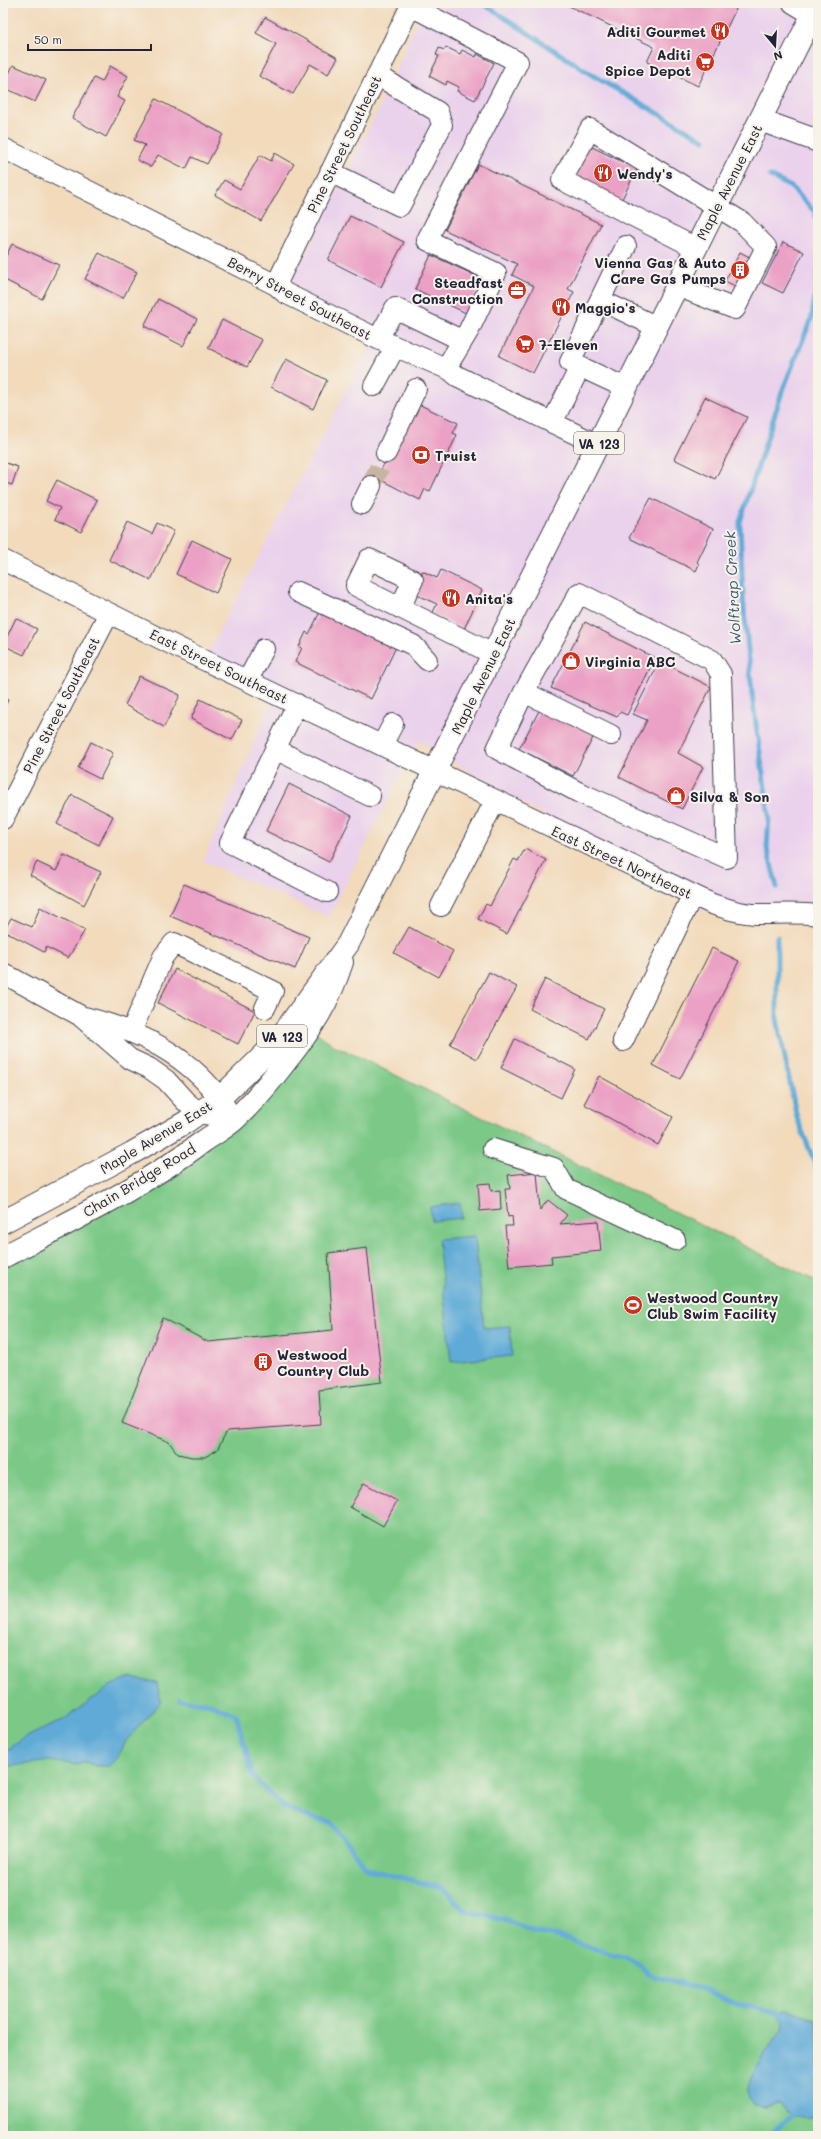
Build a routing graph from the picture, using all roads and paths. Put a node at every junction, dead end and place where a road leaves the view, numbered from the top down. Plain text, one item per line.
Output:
1 (793, 3) edge
2 (412, 4) edge
3 (815, 10) edge
4 (377, 74) junction
5 (760, 120) junction
6 (818, 141) edge
7 (3, 148) edge
8 (330, 172) junction
9 (717, 206) junction
10 (626, 246) dead end
11 (696, 248) junction
12 (276, 285) junction
13 (677, 286) junction
14 (600, 300) junction
15 (657, 327) junction
16 (461, 340) junction
17 (386, 343) junction
18 (580, 367) junction
19 (446, 368) junction
20 (374, 386) dead end
21 (626, 388) junction
22 (416, 389) dead end
23 (552, 423) junction
24 (598, 445) junction
25 (386, 453) tunnel mouth
26 (371, 486) tunnel mouth
27 (362, 504) dead end
28 (3, 560) edge
29 (298, 592) dead end
30 (400, 608) dead end
31 (109, 613) junction
32 (264, 649) dead end
33 (493, 654) junction
34 (427, 660) dead end
35 (248, 680) junction
36 (524, 692) junction
37 (297, 704) junction
38 (393, 724) dead end
39 (611, 735) dead end
40 (382, 745) junction
41 (275, 749) junction
42 (435, 772) junction
43 (370, 796) dead end
44 (495, 801) junction
45 (3, 819) edge
46 (327, 892) dead end
47 (692, 896) junction
48 (442, 906) dead end
49 (818, 916) edge
50 (348, 944) junction
51 (3, 974) edge
52 (265, 1008) dead end
53 (79, 1015) junction
54 (132, 1032) junction
55 (623, 1041) dead end
56 (220, 1098) junction
57 (200, 1113) junction
58 (234, 1120) junction
59 (493, 1149) dead end
60 (3, 1222) edge
61 (674, 1240) dead end
62 (3, 1257) edge

1 - 3 street
2 - 4 street, Pine Street Southeast
2 - 16 street
3 - 5 main road, Maple Avenue East / VA 123
4 - 8 street, Pine Street Southeast
4 - 8 street
5 - 6 main road
5 - 9 main road, Maple Avenue East / VA 123
7 - 12 street, Berry Street Southeast
8 - 12 street, Pine Street Southeast
9 - 11 main road, Maple Avenue East / VA 123
9 - 11 street
9 - 13 street
10 - 14 street
11 - 13 main road, Maple Avenue East / VA 123
12 - 17 street, Berry Street Southeast
13 - 15 main road, Maple Avenue East / VA 123
14 - 15 street
14 - 18 street
15 - 21 main road, Maple Avenue East / VA 123
16 - 17 street
16 - 19 street
17 - 19 street, Berry Street Southeast
17 - 20 street
18 - 21 street
18 - 23 street
19 - 23 street, Berry Street Southeast
21 - 24 main road, Maple Avenue East / VA 123
22 - 25 street
23 - 24 street, Berry Street Southeast
24 - 33 main road, Maple Avenue East / VA 123
26 - 27 street
28 - 31 street, East Street Southeast
29 - 34 street
30 - 33 street
31 - 35 street, East Street Southeast
31 - 45 street, Pine Street Southeast
32 - 35 street
33 - 42 main road, Maple Avenue East / VA 123
35 - 37 street, East Street Southeast
36 - 36 street
36 - 39 street
37 - 40 street, East Street Southeast
37 - 41 street
38 - 40 street
40 - 42 street, East Street Southeast
41 - 43 street
41 - 46 street
42 - 44 street, East Street Northeast
42 - 50 main road, Maple Avenue East / VA 123
44 - 47 street, East Street Northeast
44 - 48 street
47 - 49 street, East Street Northeast
47 - 55 street
50 - 56 main road, Maple Avenue East / VA 123
50 - 58 main road, Chain Bridge Road / VA 123
51 - 53 street
52 - 54 street
53 - 54 street
53 - 57 street
54 - 56 street
56 - 57 main road, Maple Avenue East / VA 123
56 - 58 street
57 - 58 street
57 - 60 main road, Maple Avenue East / VA 123
58 - 62 main road, Chain Bridge Road / VA 123
59 - 61 street

